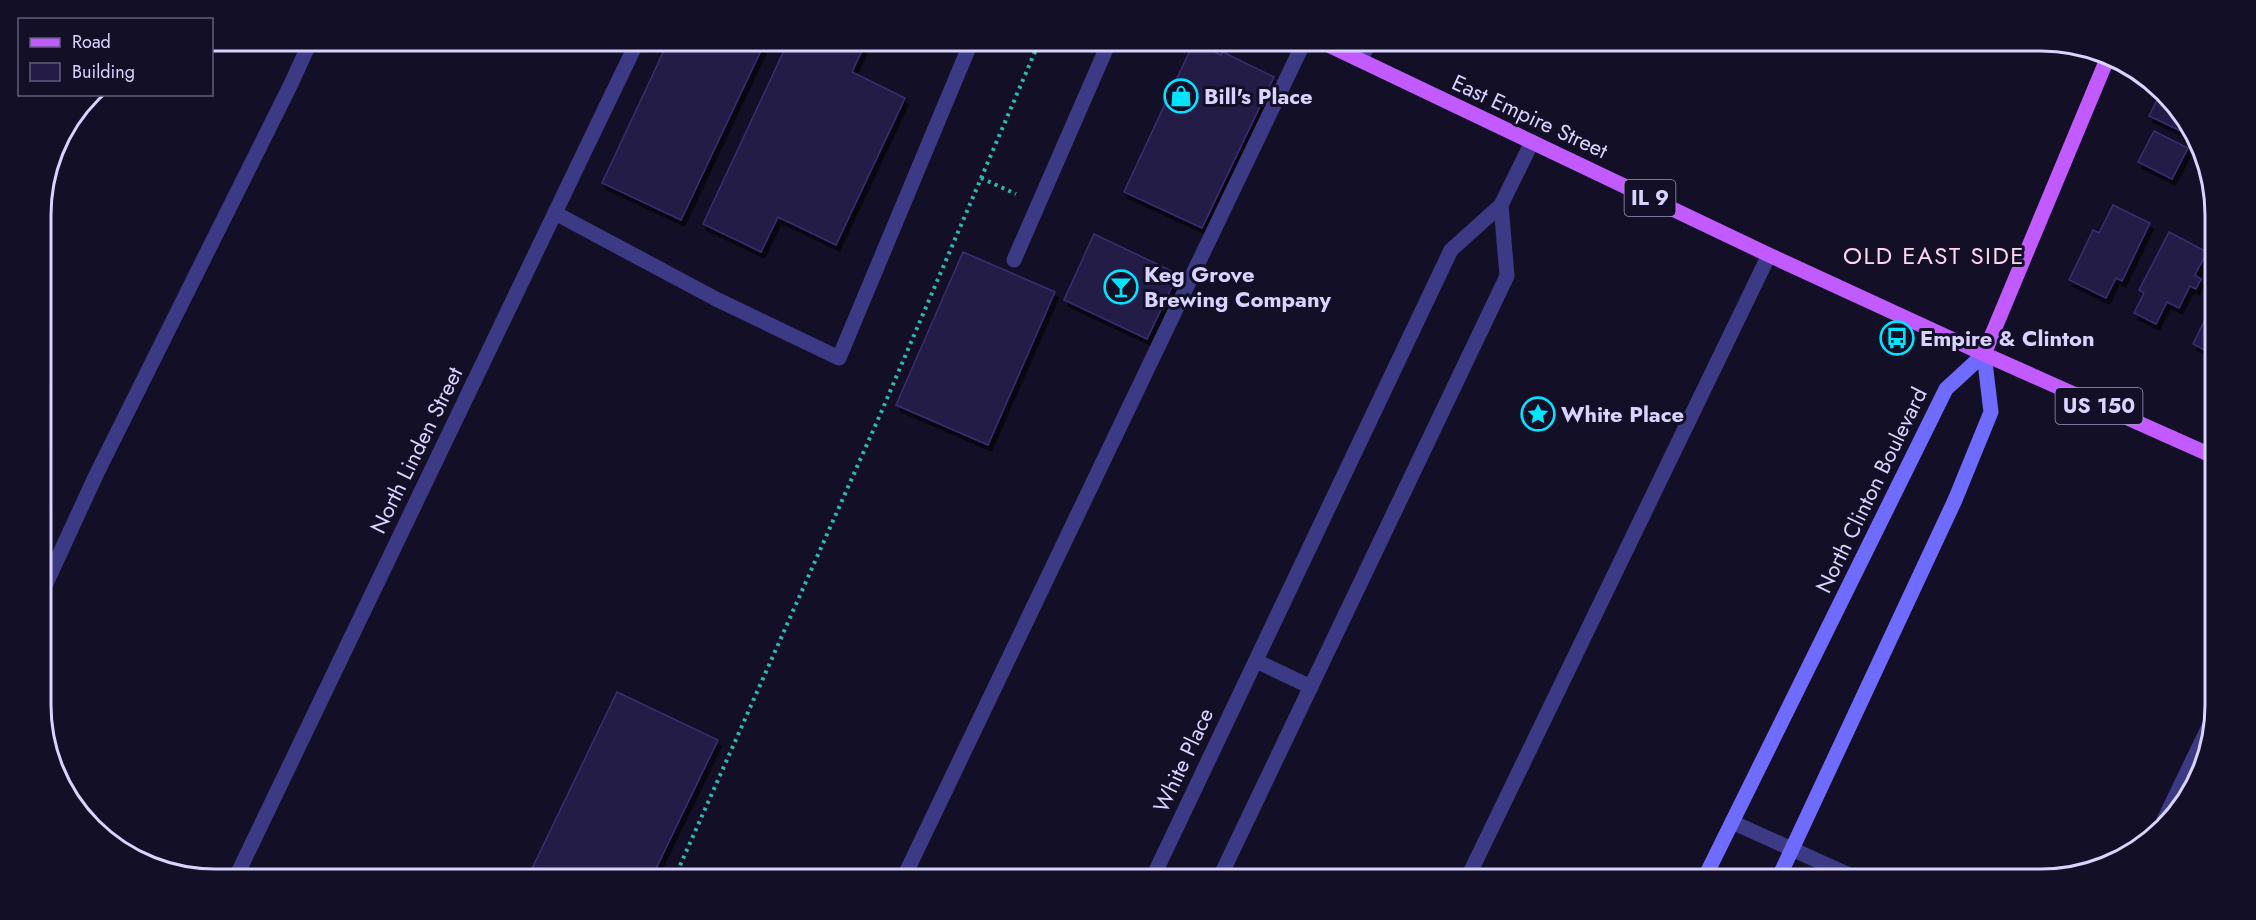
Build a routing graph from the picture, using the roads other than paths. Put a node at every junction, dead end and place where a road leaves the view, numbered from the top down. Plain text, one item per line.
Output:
1 (306, 51) edge
2 (633, 51) edge
3 (967, 51) edge
4 (1105, 51) edge
5 (1300, 51) edge
6 (1342, 51) edge
7 (1365, 51) edge
8 (1361, 60) junction
9 (2105, 64) edge
10 (1532, 142) junction
11 (1501, 205) junction
12 (555, 213) junction
13 (1769, 255) junction
14 (1014, 260) dead end
15 (1984, 354) junction
16 (2205, 453) edge
17 (51, 573) edge
18 (1256, 661) junction
19 (1311, 687) junction
20 (2199, 747) edge
21 (2173, 801) edge
22 (1732, 822) junction
23 (1792, 849) junction
24 (240, 869) edge
25 (908, 869) edge
26 (1157, 869) edge
27 (1224, 869) edge
28 (1472, 869) edge
29 (1709, 869) edge
30 (1783, 869) edge
31 (1836, 869) edge

1 - 17 street
2 - 12 street, North Linden Street
3 - 12 street
4 - 14 street
5 - 25 street
6 - 8 main road, East Empire Street / IL 9
7 - 8 street
8 - 10 main road, East Empire Street / IL 9
9 - 15 main road
10 - 11 street, White Place
10 - 13 main road, East Empire Street / IL 9
11 - 18 street, White Place
11 - 19 street
12 - 24 street, North Linden Street
13 - 15 main road, East Empire Street / IL 9
13 - 28 street
15 - 16 main road, East Empire Street / US 150
15 - 22 street, North Clinton Boulevard
15 - 23 street
18 - 19 street
18 - 26 street, White Place
19 - 27 street
20 - 21 street
22 - 23 street
22 - 29 street, North Clinton Boulevard
23 - 30 street
23 - 31 street

